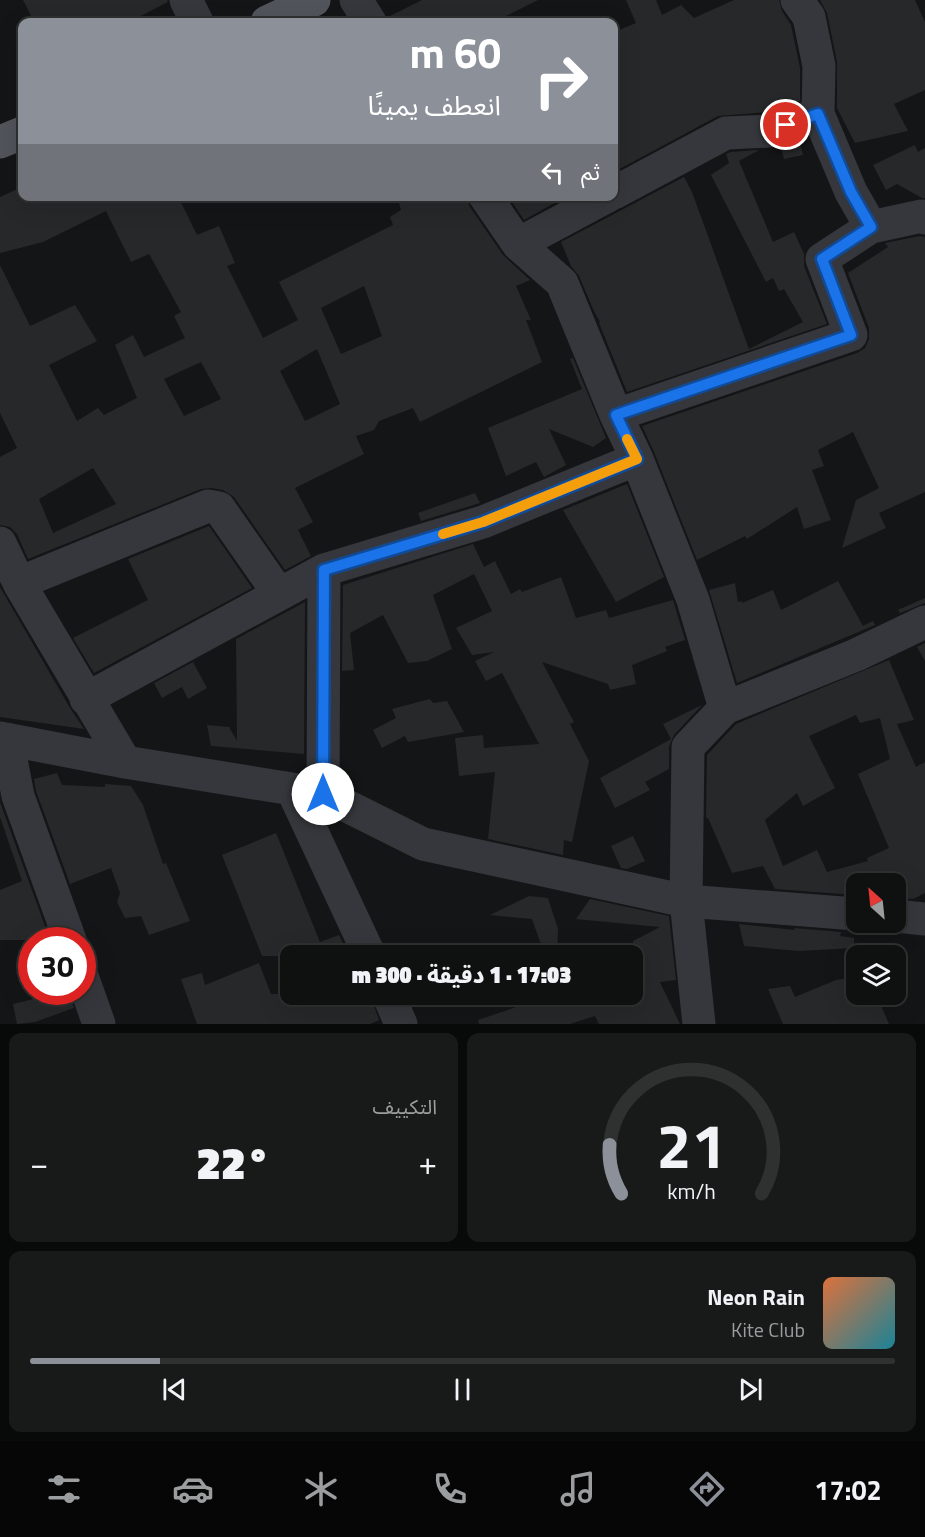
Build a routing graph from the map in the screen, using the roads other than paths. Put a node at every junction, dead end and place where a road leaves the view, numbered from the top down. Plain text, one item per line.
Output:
1 (186, 0) edge
2 (314, 0) edge
3 (356, 0) edge
4 (797, 0) edge
5 (195, 18) edge
6 (276, 18) edge
7 (367, 18) edge
8 (818, 114) junction
9 (18, 134) edge
10 (0, 142) edge
11 (618, 191) edge
12 (488, 201) edge
13 (599, 201) edge
14 (925, 218) edge
15 (871, 227) junction
16 (518, 244) junction
17 (616, 415) junction
18 (637, 459) junction
19 (0, 543) edge
20 (324, 570) junction
21 (20, 583) junction
22 (279, 594) junction
23 (925, 622) edge
24 (86, 699) junction
25 (725, 708) junction
26 (3, 739) edge
27 (124, 762) junction
28 (308, 792) junction
29 (686, 901) junction
30 (846, 913) edge
31 (906, 917) edge
32 (925, 919) edge
33 (65, 927) edge
34 (366, 945) edge
35 (92, 1005) edge
36 (393, 1005) edge
37 (99, 1024) edge
38 (401, 1024) edge
39 (699, 1024) edge

1 - 5 street
2 - 6 main road
3 - 7 street
4 - 8 street
8 - 11 street
8 - 15 street
9 - 10 main road
12 - 16 street
13 - 16 street
14 - 15 street
15 - 17 street
16 - 17 street
17 - 18 street
18 - 20 street
18 - 25 street
19 - 21 street
20 - 22 street
20 - 28 street
21 - 22 street
21 - 24 street
22 - 24 street
23 - 25 street
24 - 27 street
25 - 29 street
26 - 27 street
26 - 33 street
27 - 28 street
28 - 29 street
28 - 34 street
29 - 30 street
29 - 39 street
31 - 32 street
35 - 37 street
36 - 38 street

